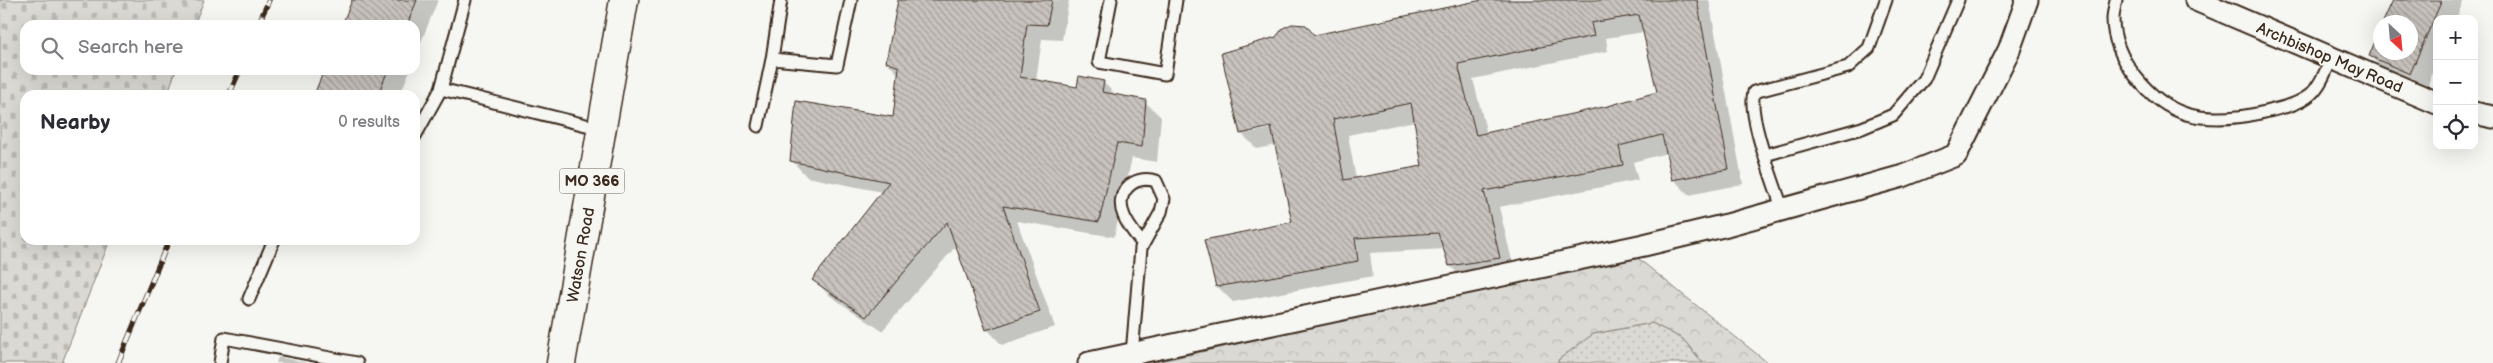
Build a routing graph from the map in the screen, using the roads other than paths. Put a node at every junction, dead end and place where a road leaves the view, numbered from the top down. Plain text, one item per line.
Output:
1 (465, 0) edge
2 (624, 0) edge
3 (781, 0) edge
4 (851, 0) edge
5 (1111, 0) edge
6 (1176, 0) edge
7 (1886, 0) edge
8 (1958, 0) edge
9 (2027, 0) edge
10 (2116, 0) edge
11 (2196, 0) edge
12 (2332, 58) junction
13 (772, 59) junction
14 (441, 89) junction
15 (2433, 101) edge
16 (2478, 114) edge
17 (2493, 117) edge
18 (758, 126) dead end
19 (420, 127) edge
20 (602, 128) junction
21 (1765, 155) junction
22 (1782, 208) junction
23 (1142, 242) junction
24 (272, 245) edge
25 (249, 299) dead end
26 (1132, 354) junction
27 (220, 363) edge
28 (357, 363) edge
29 (561, 363) edge
30 (1089, 363) edge

1 - 14 lane
2 - 20 main road, Watson Road / MO 366
3 - 13 lane
4 - 13 lane
5 - 6 lane
7 - 21 lane
8 - 21 lane
9 - 22 street
10 - 12 lane
11 - 12 street, Archbishop May Road
12 - 15 street, Archbishop May Road
13 - 18 lane
14 - 19 lane
14 - 20 lane
16 - 17 street
20 - 29 main road, Watson Road / MO 366
21 - 22 lane
22 - 26 street
23 - 23 lane
23 - 26 lane
24 - 25 lane
26 - 30 street
27 - 28 lane

